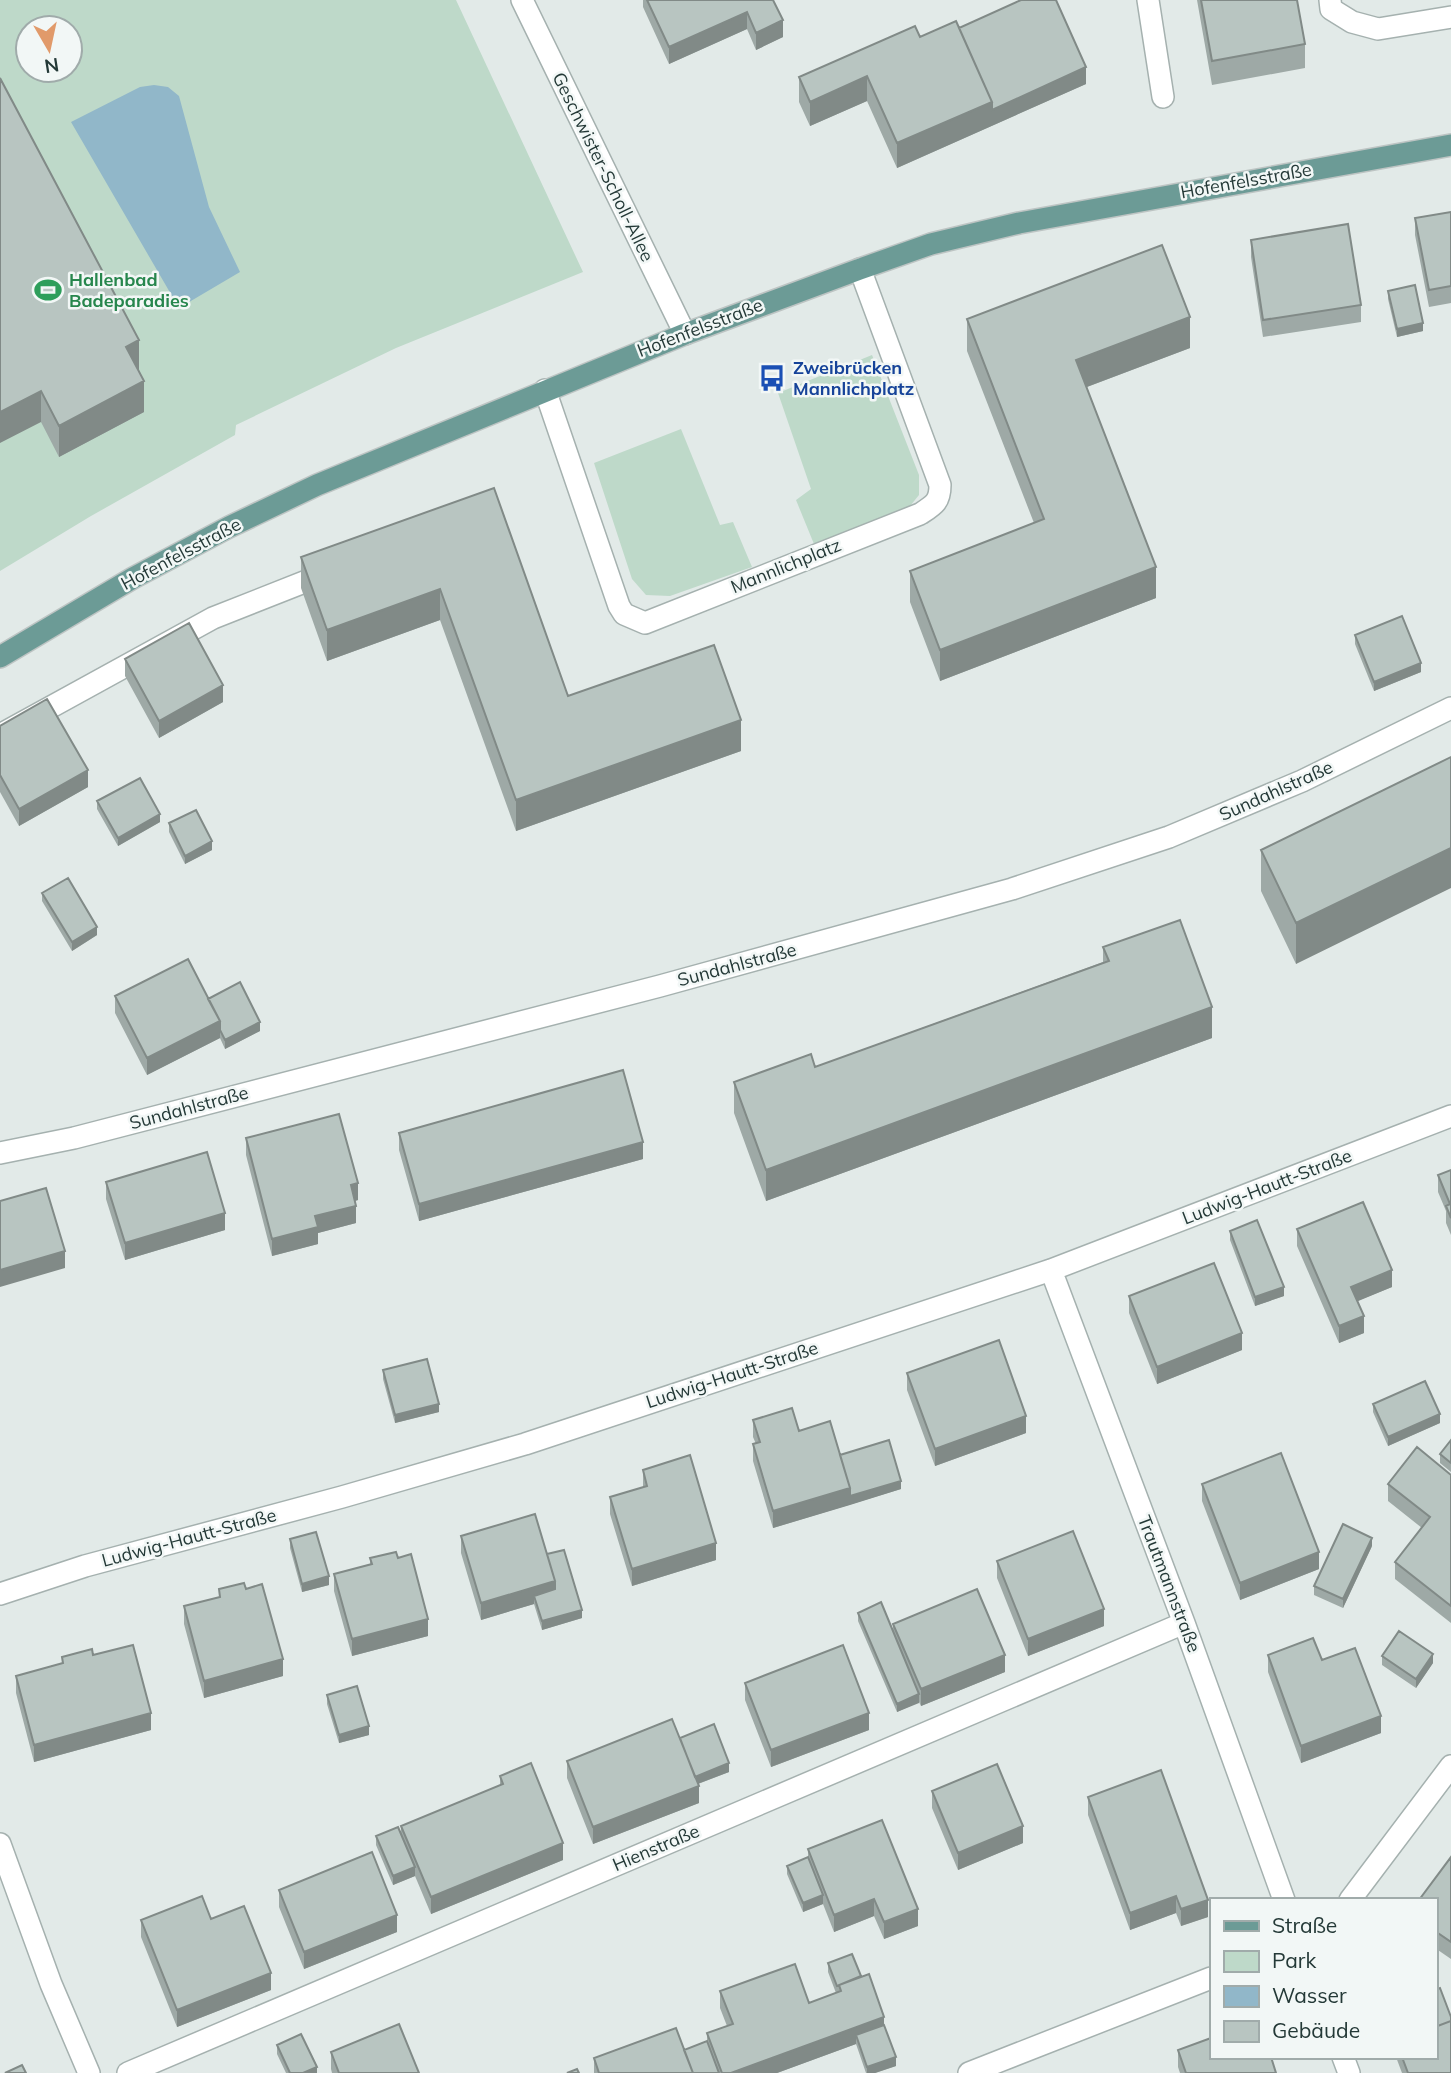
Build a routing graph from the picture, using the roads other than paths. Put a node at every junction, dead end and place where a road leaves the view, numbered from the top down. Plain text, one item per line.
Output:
1 (523, 0) edge
2 (1148, 0) edge
3 (1330, 0) edge
4 (1451, 17) edge
5 (1163, 97) dead end
6 (1451, 145) edge
7 (860, 269) junction
8 (685, 334) junction
9 (545, 390) junction
10 (352, 564) edge
11 (0, 657) edge
12 (1451, 708) edge
13 (0, 735) edge
14 (1451, 1116) edge
15 (0, 1153) edge
16 (1051, 1270) junction
17 (0, 1594) edge
18 (1184, 1623) junction
19 (1451, 1766) edge
20 (0, 1844) edge
21 (1283, 1898) edge
22 (1352, 1898) edge
23 (1210, 1978) edge
24 (89, 2073) edge
25 (128, 2073) edge
26 (969, 2073) edge

1 - 8 street, Geschwister-Scholl-Allee
2 - 5 street
3 - 4 street
6 - 7 main road, Hofenfelsstraße
7 - 8 main road, Hofenfelsstraße
7 - 9 street, Mannlichplatz
8 - 9 main road, Hofenfelsstraße
9 - 11 main road, Hofenfelsstraße
10 - 13 street
12 - 15 street, Sundahlstraße
14 - 16 street, Ludwig-Hautt-Straße
16 - 17 street, Ludwig-Hautt-Straße
16 - 18 street, Trautmannstraße
18 - 21 street, Trautmannstraße
18 - 25 street, Hienstraße
19 - 22 street
20 - 24 street
23 - 26 street

